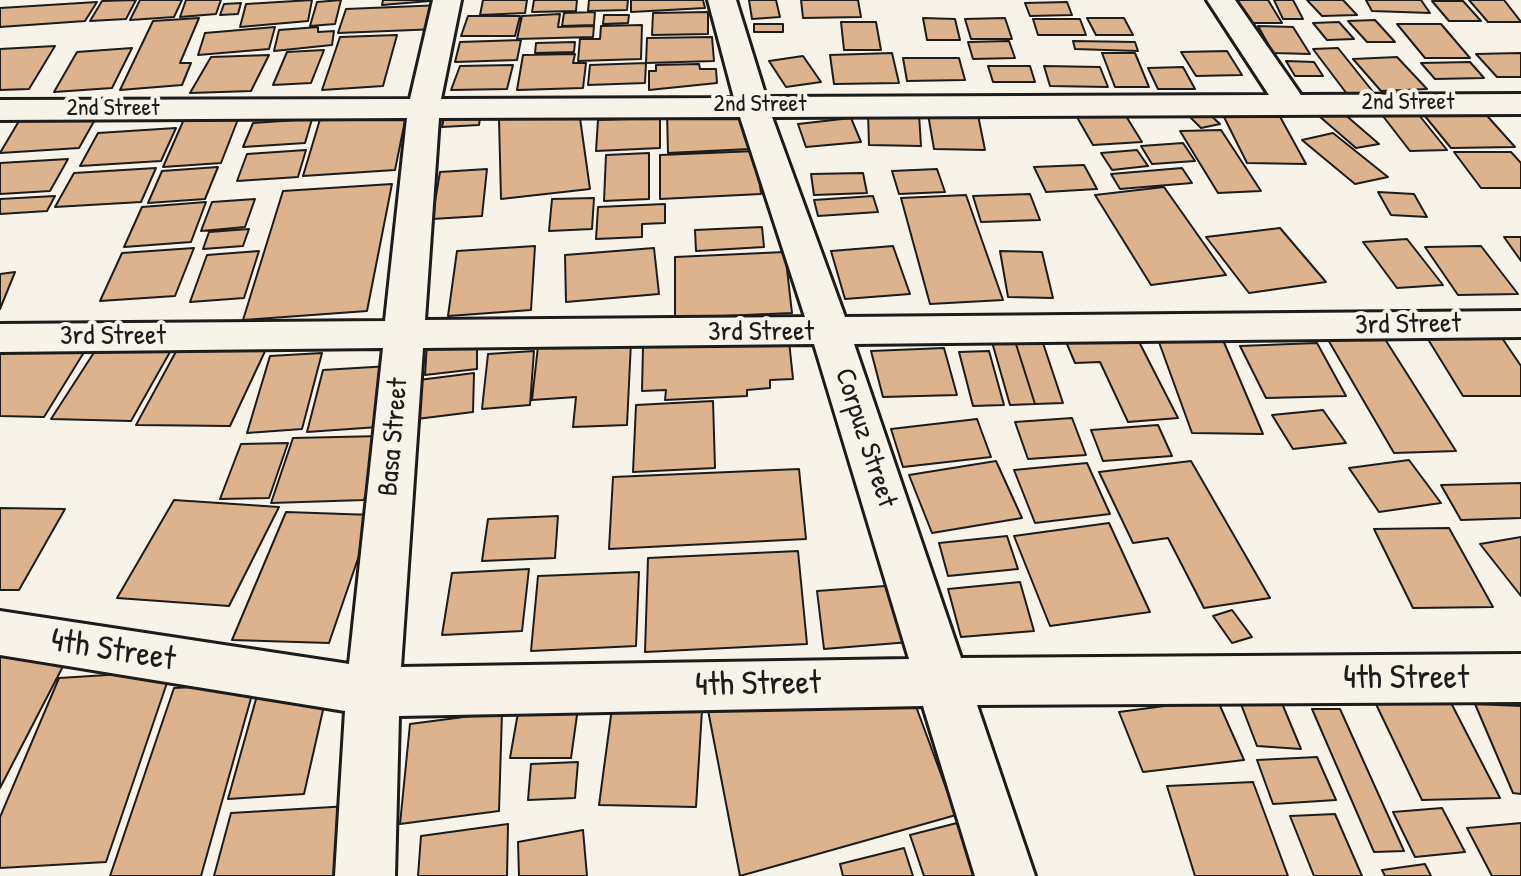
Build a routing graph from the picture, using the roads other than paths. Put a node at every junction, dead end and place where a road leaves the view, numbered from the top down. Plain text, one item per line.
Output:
1 (447, 0) edge
2 (722, 0) edge
3 (1221, 0) edge
4 (1290, 103) junction
5 (1521, 104) edge
6 (752, 105) junction
7 (424, 106) junction
8 (0, 110) edge
9 (1521, 324) edge
10 (830, 332) junction
11 (403, 335) junction
12 (0, 338) edge
13 (0, 633) edge
14 (1521, 678) edge
15 (944, 682) junction
16 (373, 692) junction
17 (365, 876) edge
18 (1005, 876) edge

1 - 7 street, Basa Street
2 - 6 street, Corpuz Street
3 - 4 street
4 - 5 street, 2nd Street
4 - 6 street, 2nd Street
6 - 7 street, 2nd Street
6 - 10 street, Corpuz Street
7 - 8 street, 2nd Street
7 - 11 street, Basa Street
9 - 10 street, 3rd Street
10 - 11 street, 3rd Street
10 - 15 street, Corpuz Street
11 - 12 street, 3rd Street
11 - 16 street, Basa Street
13 - 16 street, 4th Street
14 - 15 street, 4th Street
15 - 16 street, 4th Street
15 - 18 street, Corpuz Street
16 - 17 street, Basa Street

